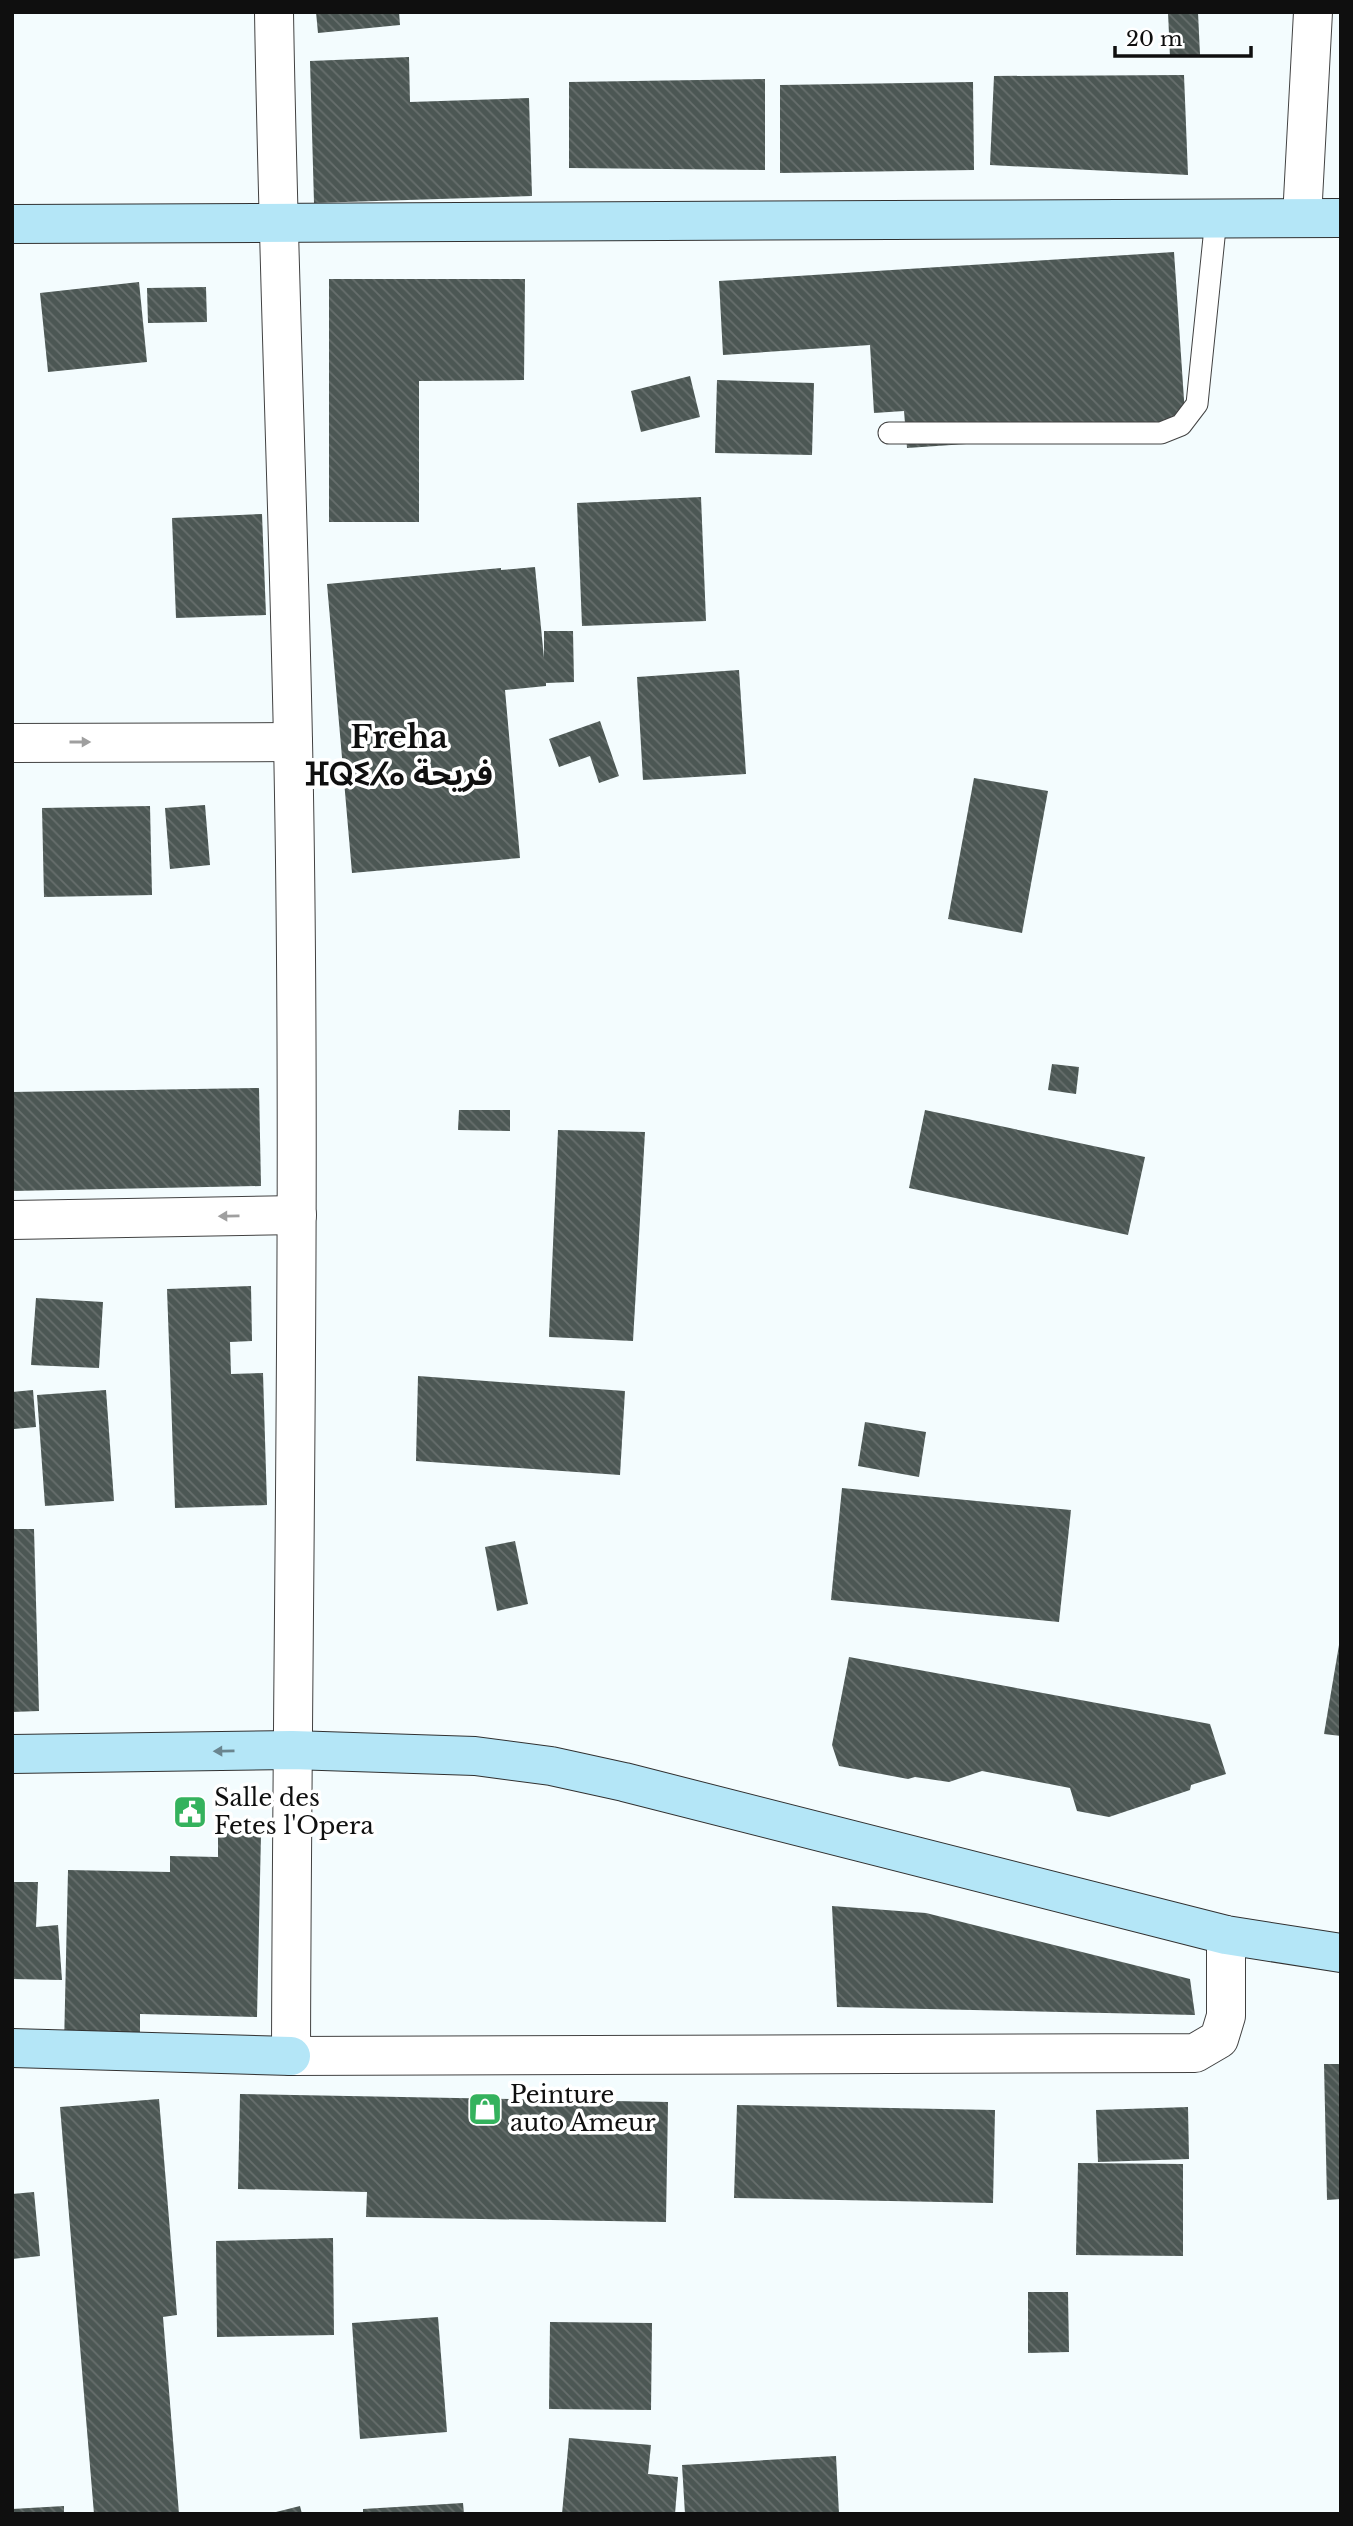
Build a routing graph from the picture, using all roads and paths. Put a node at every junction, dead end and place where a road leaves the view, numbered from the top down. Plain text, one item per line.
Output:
1 (274, 12) edge
2 (1313, 12) edge
3 (1216, 218) junction
4 (1302, 218) junction
5 (1341, 218) edge
6 (277, 223) junction
7 (12, 224) edge
8 (889, 433) dead end
9 (293, 742) junction
10 (12, 743) edge
11 (297, 1215) junction
12 (12, 1220) edge
13 (292, 1750) junction
14 (12, 1754) edge
15 (1226, 1935) junction
16 (1341, 1953) edge
17 (12, 2048) edge
18 (291, 2056) junction

1 - 6 street
2 - 4 street
3 - 4 main road
3 - 6 main road
3 - 8 lane
4 - 5 main road
6 - 7 main road
6 - 9 street
10 -> 9 street
9 - 11 street
11 -> 12 street
11 - 13 street
13 -> 14 main road
13 - 15 main road
13 - 18 street
15 - 16 main road
15 - 18 street
17 - 18 main road

